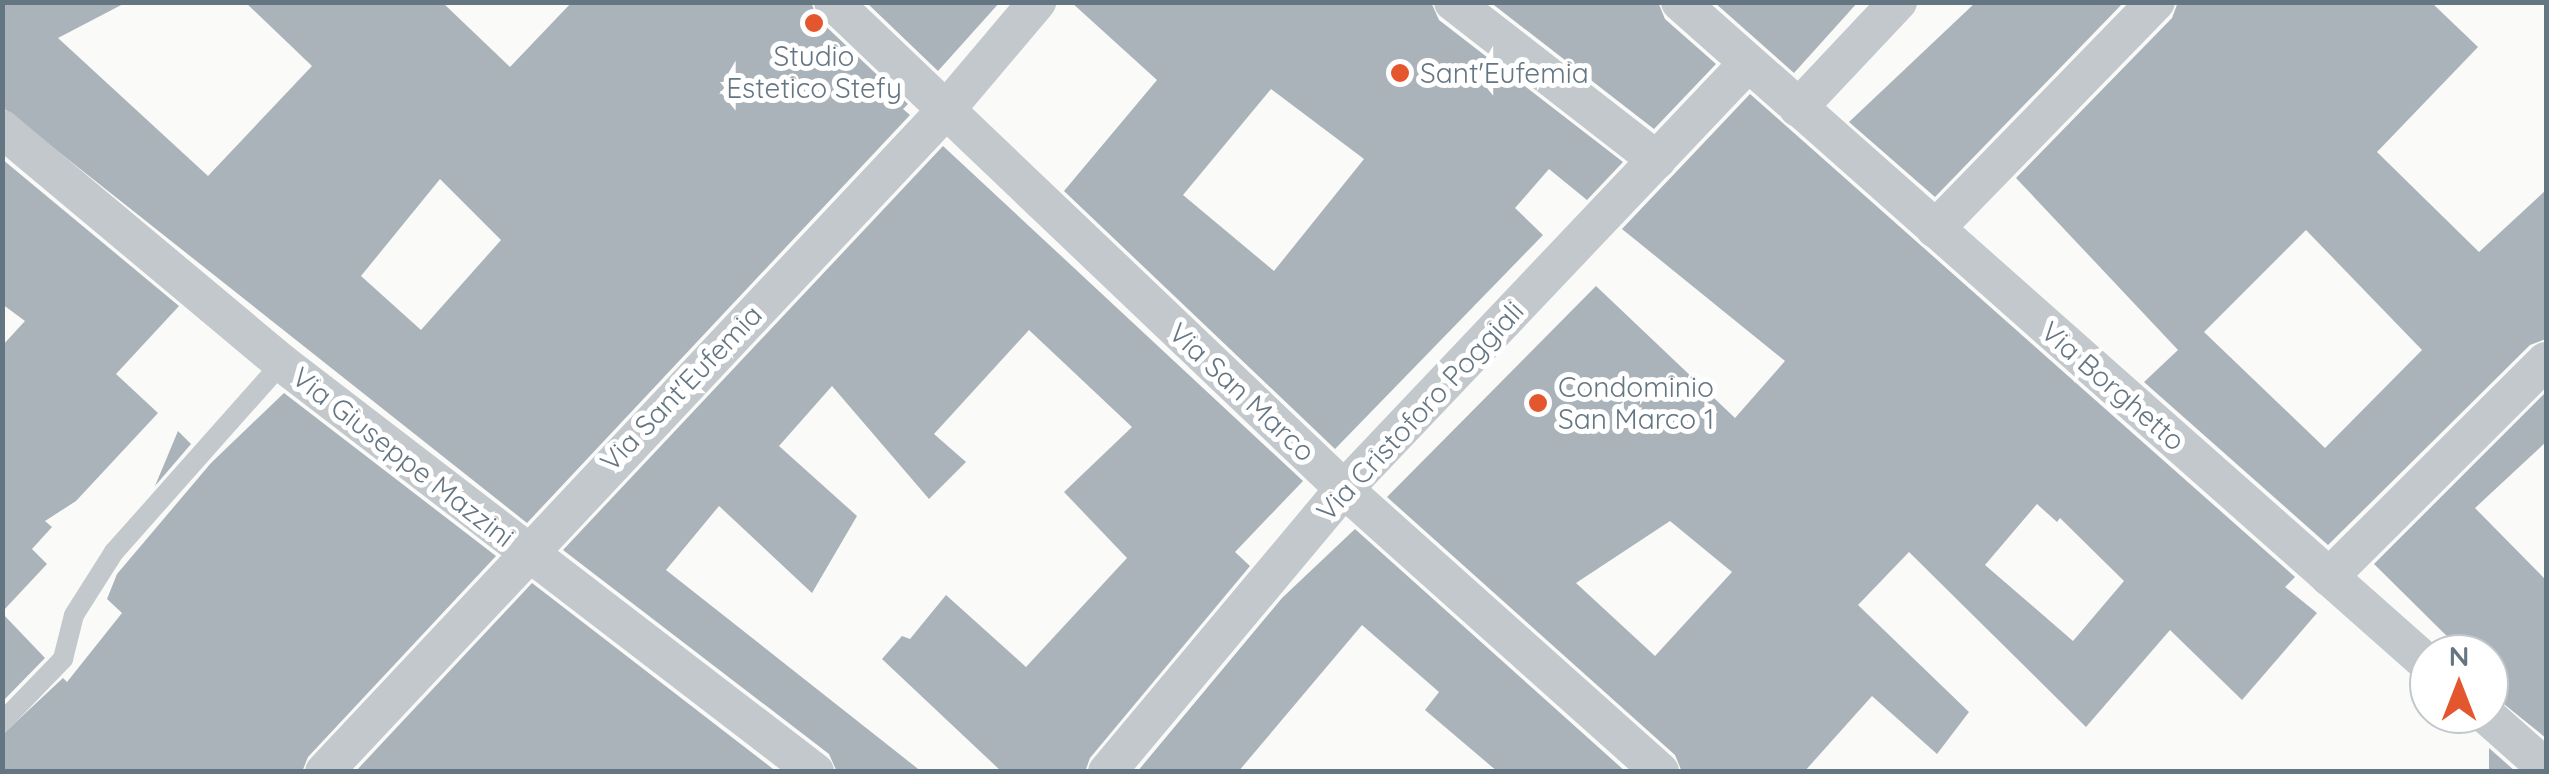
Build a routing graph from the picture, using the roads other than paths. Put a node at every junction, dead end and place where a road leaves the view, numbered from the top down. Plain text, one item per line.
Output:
1 (834, 2) edge
2 (1037, 2) edge
3 (1454, 2) edge
4 (1680, 2) edge
5 (1898, 2) edge
6 (2156, 2) edge
7 (1748, 63) junction
8 (1798, 108) junction
9 (945, 111) junction
10 (2, 130) edge
11 (1656, 160) junction
12 (1935, 229) junction
13 (2546, 361) edge
14 (282, 363) junction
15 (1344, 489) junction
16 (526, 552) junction
17 (2329, 576) junction
18 (2409, 646) edge
19 (2, 722) edge
20 (2508, 734) edge
21 (2546, 768) edge
22 (324, 772) edge
23 (815, 772) edge
24 (1107, 772) edge
25 (1660, 772) edge

1 - 9 street, Via San Marco
2 - 9 street, Via Sant'Eufemia
3 - 11 street
4 - 7 street, Via Borghetto
5 - 8 street
6 - 12 street
7 - 8 street, Via Borghetto
7 - 11 street, Via Cristoforo Poggiali
8 - 12 street, Via Borghetto
9 - 15 street, Via San Marco
9 - 16 street, Via Sant'Eufemia
10 - 14 street, Via Giuseppe Mazzini
11 - 15 street, Via Cristoforo Poggiali
12 - 17 street, Via Borghetto
13 - 17 street
14 - 16 street, Via Giuseppe Mazzini
14 - 19 lane
15 - 24 street, Via Cristoforo Poggiali
15 - 25 street, Via San Marco
16 - 22 street, Via Sant'Eufemia
16 - 23 street, Via Giuseppe Mazzini
17 - 18 street, Via Borghetto
20 - 21 street

